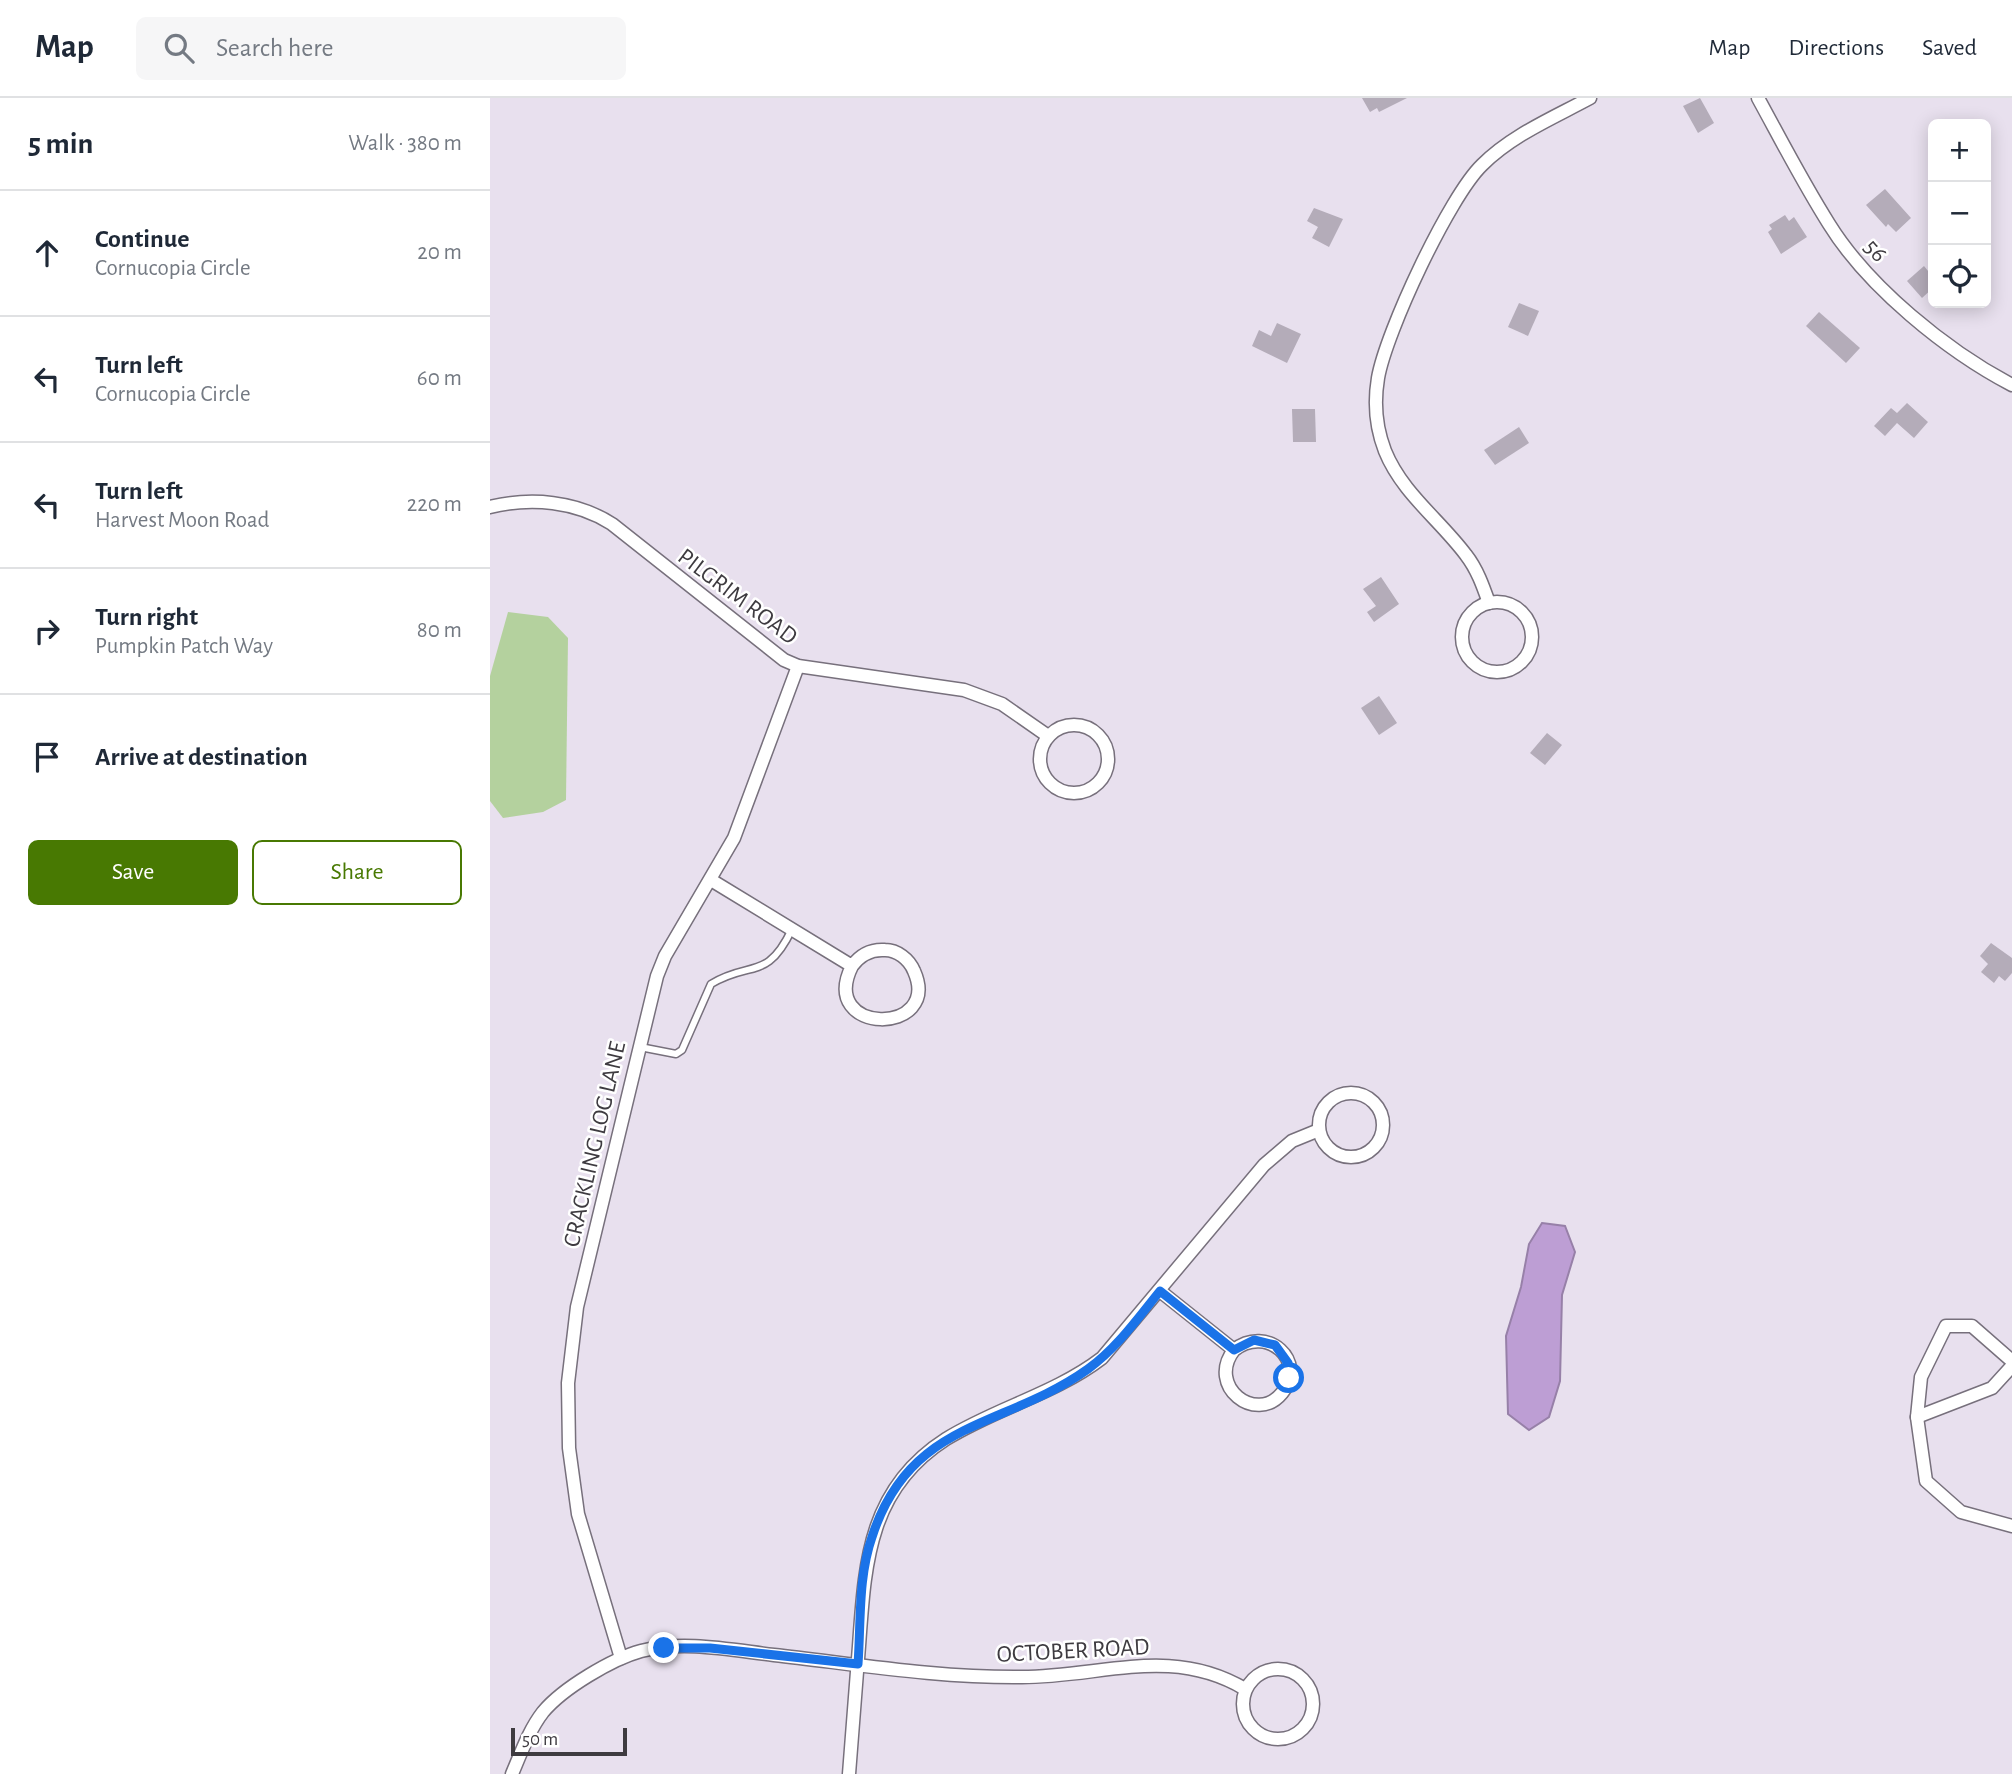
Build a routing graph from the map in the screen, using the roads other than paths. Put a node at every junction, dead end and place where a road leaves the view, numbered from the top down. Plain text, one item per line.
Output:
1 (1590, 98) edge
2 (1758, 98) edge
3 (2012, 385) edge
4 (490, 507) edge
5 (1489, 603) junction
6 (798, 666) junction
7 (1048, 736) junction
8 (711, 880) junction
9 (792, 929) junction
10 (852, 966) junction
11 (638, 1047) junction
12 (1319, 1130) junction
13 (1160, 1291) junction
14 (1234, 1350) junction
15 (2012, 1364) edge
16 (1917, 1417) junction
17 (2012, 1526) edge
18 (621, 1658) junction
19 (858, 1664) junction
20 (1245, 1689) junction
21 (512, 1774) edge
22 (849, 1774) edge

1 - 5 street
2 - 3 street, 56
4 - 6 street, PILGRIM ROAD
5 - 5 street
6 - 7 street, PILGRIM ROAD
6 - 8 street, CRACKLING LOG LANE
7 - 7 street
8 - 9 street
8 - 11 street, CRACKLING LOG LANE
9 - 10 street
9 - 11 lane
10 - 10 street
11 - 18 street, CRACKLING LOG LANE
12 - 12 street
12 - 13 street
13 - 14 street
13 - 19 street
14 - 14 street
15 - 16 street
15 - 16 street
16 - 17 street
18 - 19 street, OCTOBER ROAD
18 - 21 street, OCTOBER ROAD
19 - 20 street, OCTOBER ROAD
19 - 22 street
20 - 20 street

